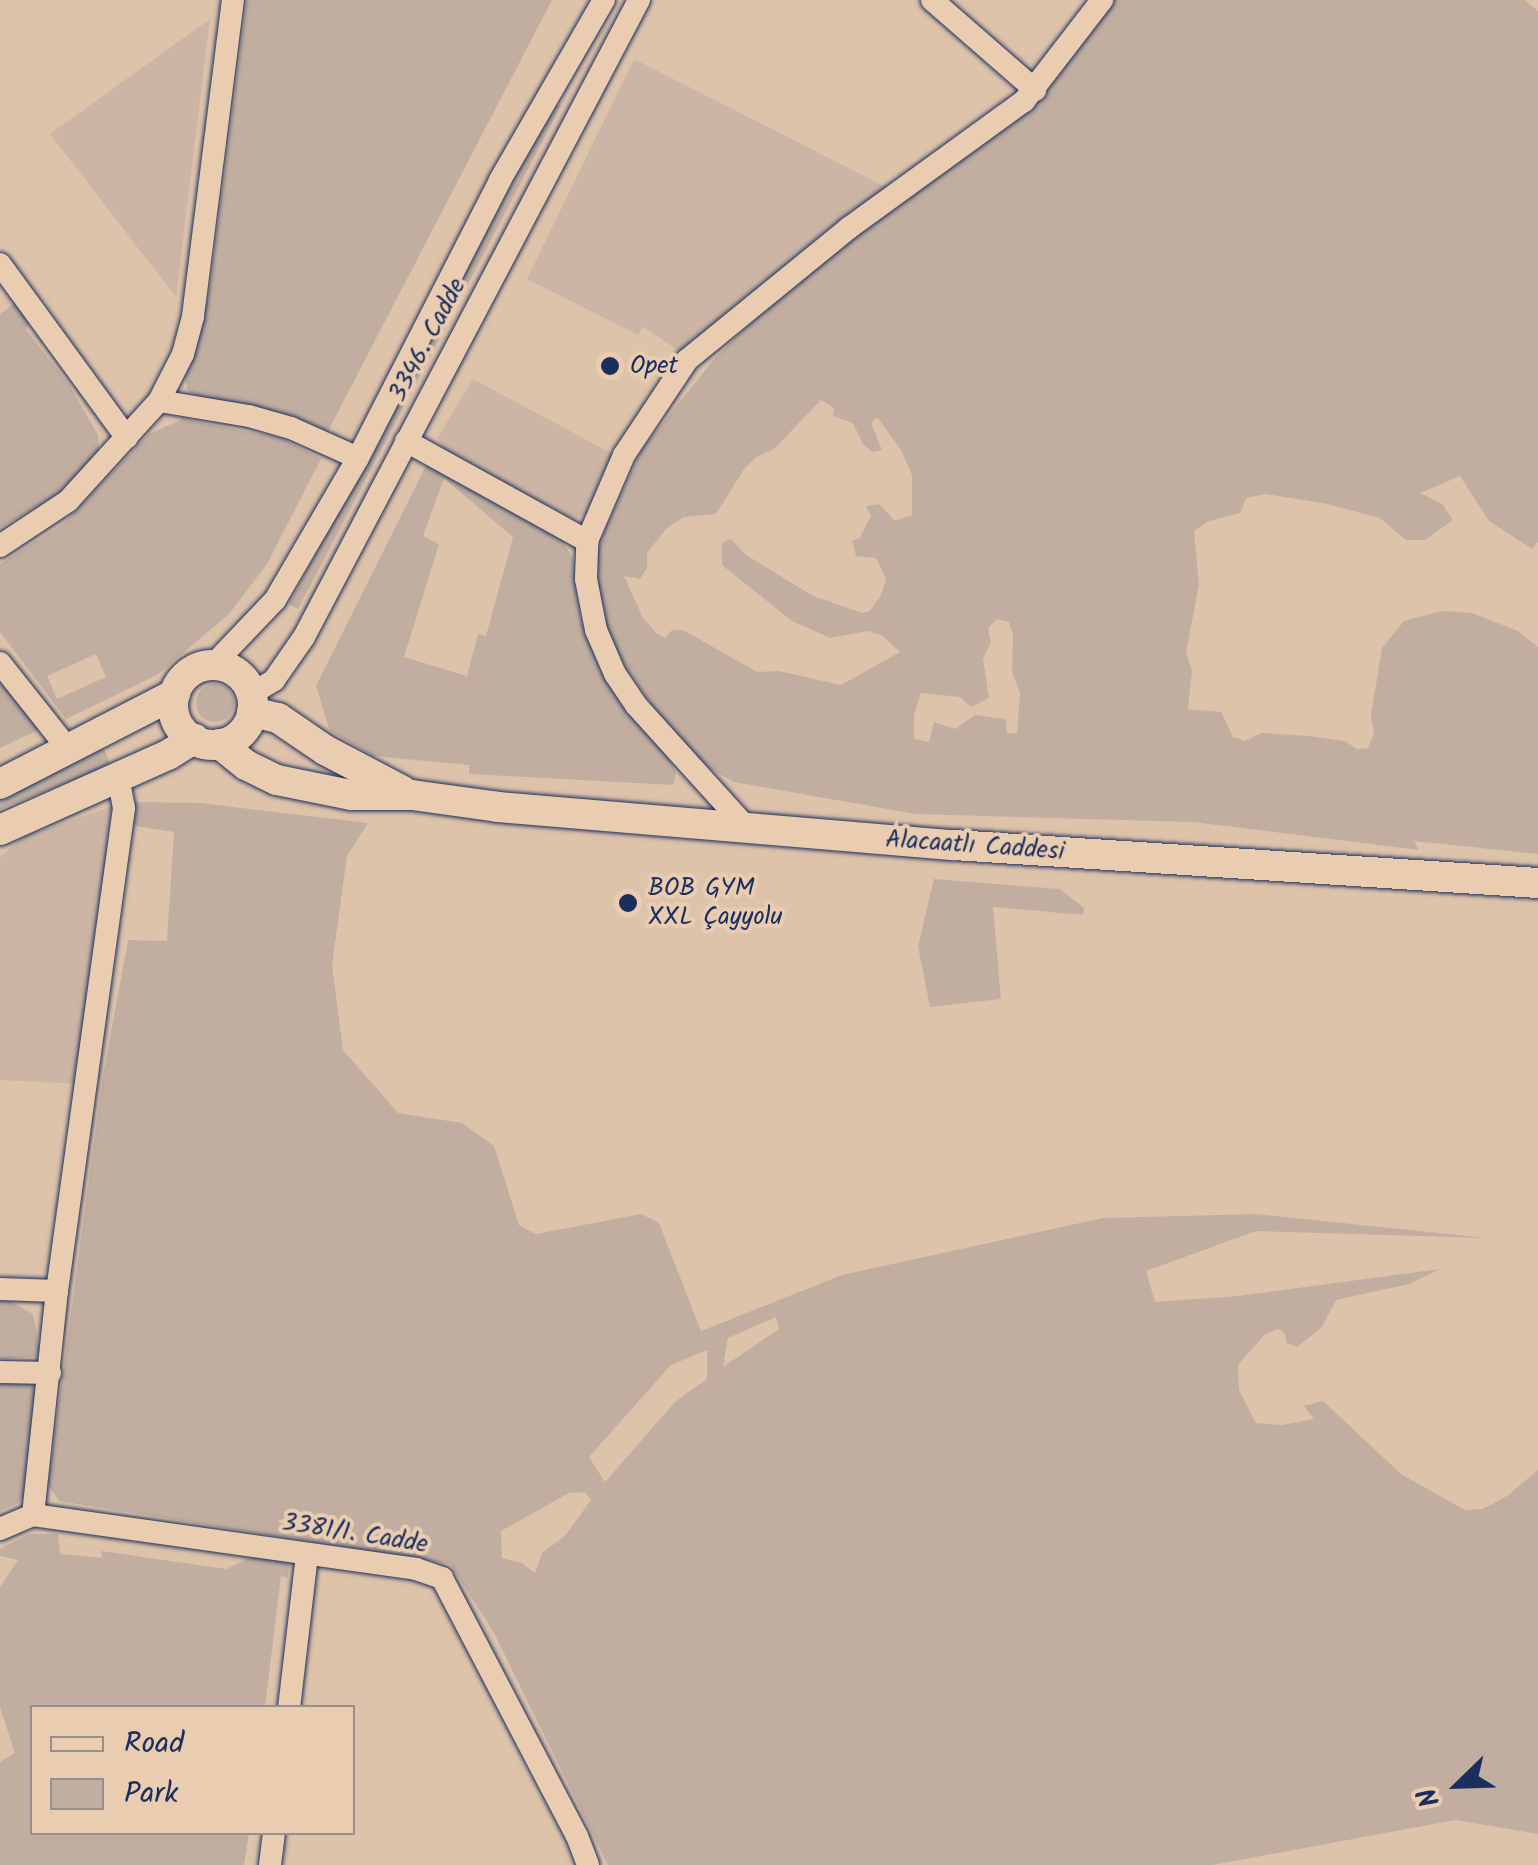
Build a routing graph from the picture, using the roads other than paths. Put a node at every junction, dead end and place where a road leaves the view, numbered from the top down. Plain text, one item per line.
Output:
1 (232, 0) edge
2 (604, 0) edge
3 (639, 0) edge
4 (932, 0) edge
5 (1102, 0) edge
6 (1034, 90) junction
7 (0, 264) edge
8 (159, 401) junction
9 (127, 438) junction
10 (406, 441) junction
11 (358, 458) junction
12 (587, 541) junction
13 (0, 546) edge
14 (0, 662) edge
15 (213, 665) junction
16 (174, 694) junction
17 (252, 703) junction
18 (207, 742) junction
19 (70, 750) junction
20 (118, 778) junction
21 (0, 784) edge
22 (412, 795) junction
23 (747, 828) junction
24 (0, 830) edge
25 (1538, 884) edge
26 (0, 1289) edge
27 (57, 1291) junction
28 (0, 1372) edge
29 (50, 1373) junction
30 (33, 1515) junction
31 (0, 1529) edge
32 (307, 1554) junction
33 (289, 1705) edge
34 (274, 1835) edge
35 (270, 1865) edge
36 (588, 1865) edge

1 - 8 street
2 - 11 street, 3346. Cadde
3 - 10 street, 3346. Cadde
4 - 6 street
5 - 6 street
6 - 12 street
7 - 9 street
8 - 9 street
8 - 11 street
9 - 13 street
10 - 12 street
10 - 17 street, 3346. Cadde
11 - 15 street, 3346. Cadde
12 - 23 street
14 - 19 street
15 - 16 main road
15 - 17 main road
16 - 18 main road
16 - 19 main road
17 - 18 main road
17 - 22 main road, Alacaatlı Caddesi
18 - 20 main road
18 - 22 main road, Alacaatlı Caddesi
19 - 21 main road
20 - 24 main road
20 - 27 street
22 - 23 main road, Alacaatlı Caddesi
23 - 25 main road, Alacaatlı Caddesi
26 - 27 street
27 - 29 street
28 - 29 street
29 - 30 street
30 - 31 street
30 - 32 street, 3381/1. Cadde
32 - 33 street
32 - 36 street, 3381/1. Cadde
34 - 35 street

